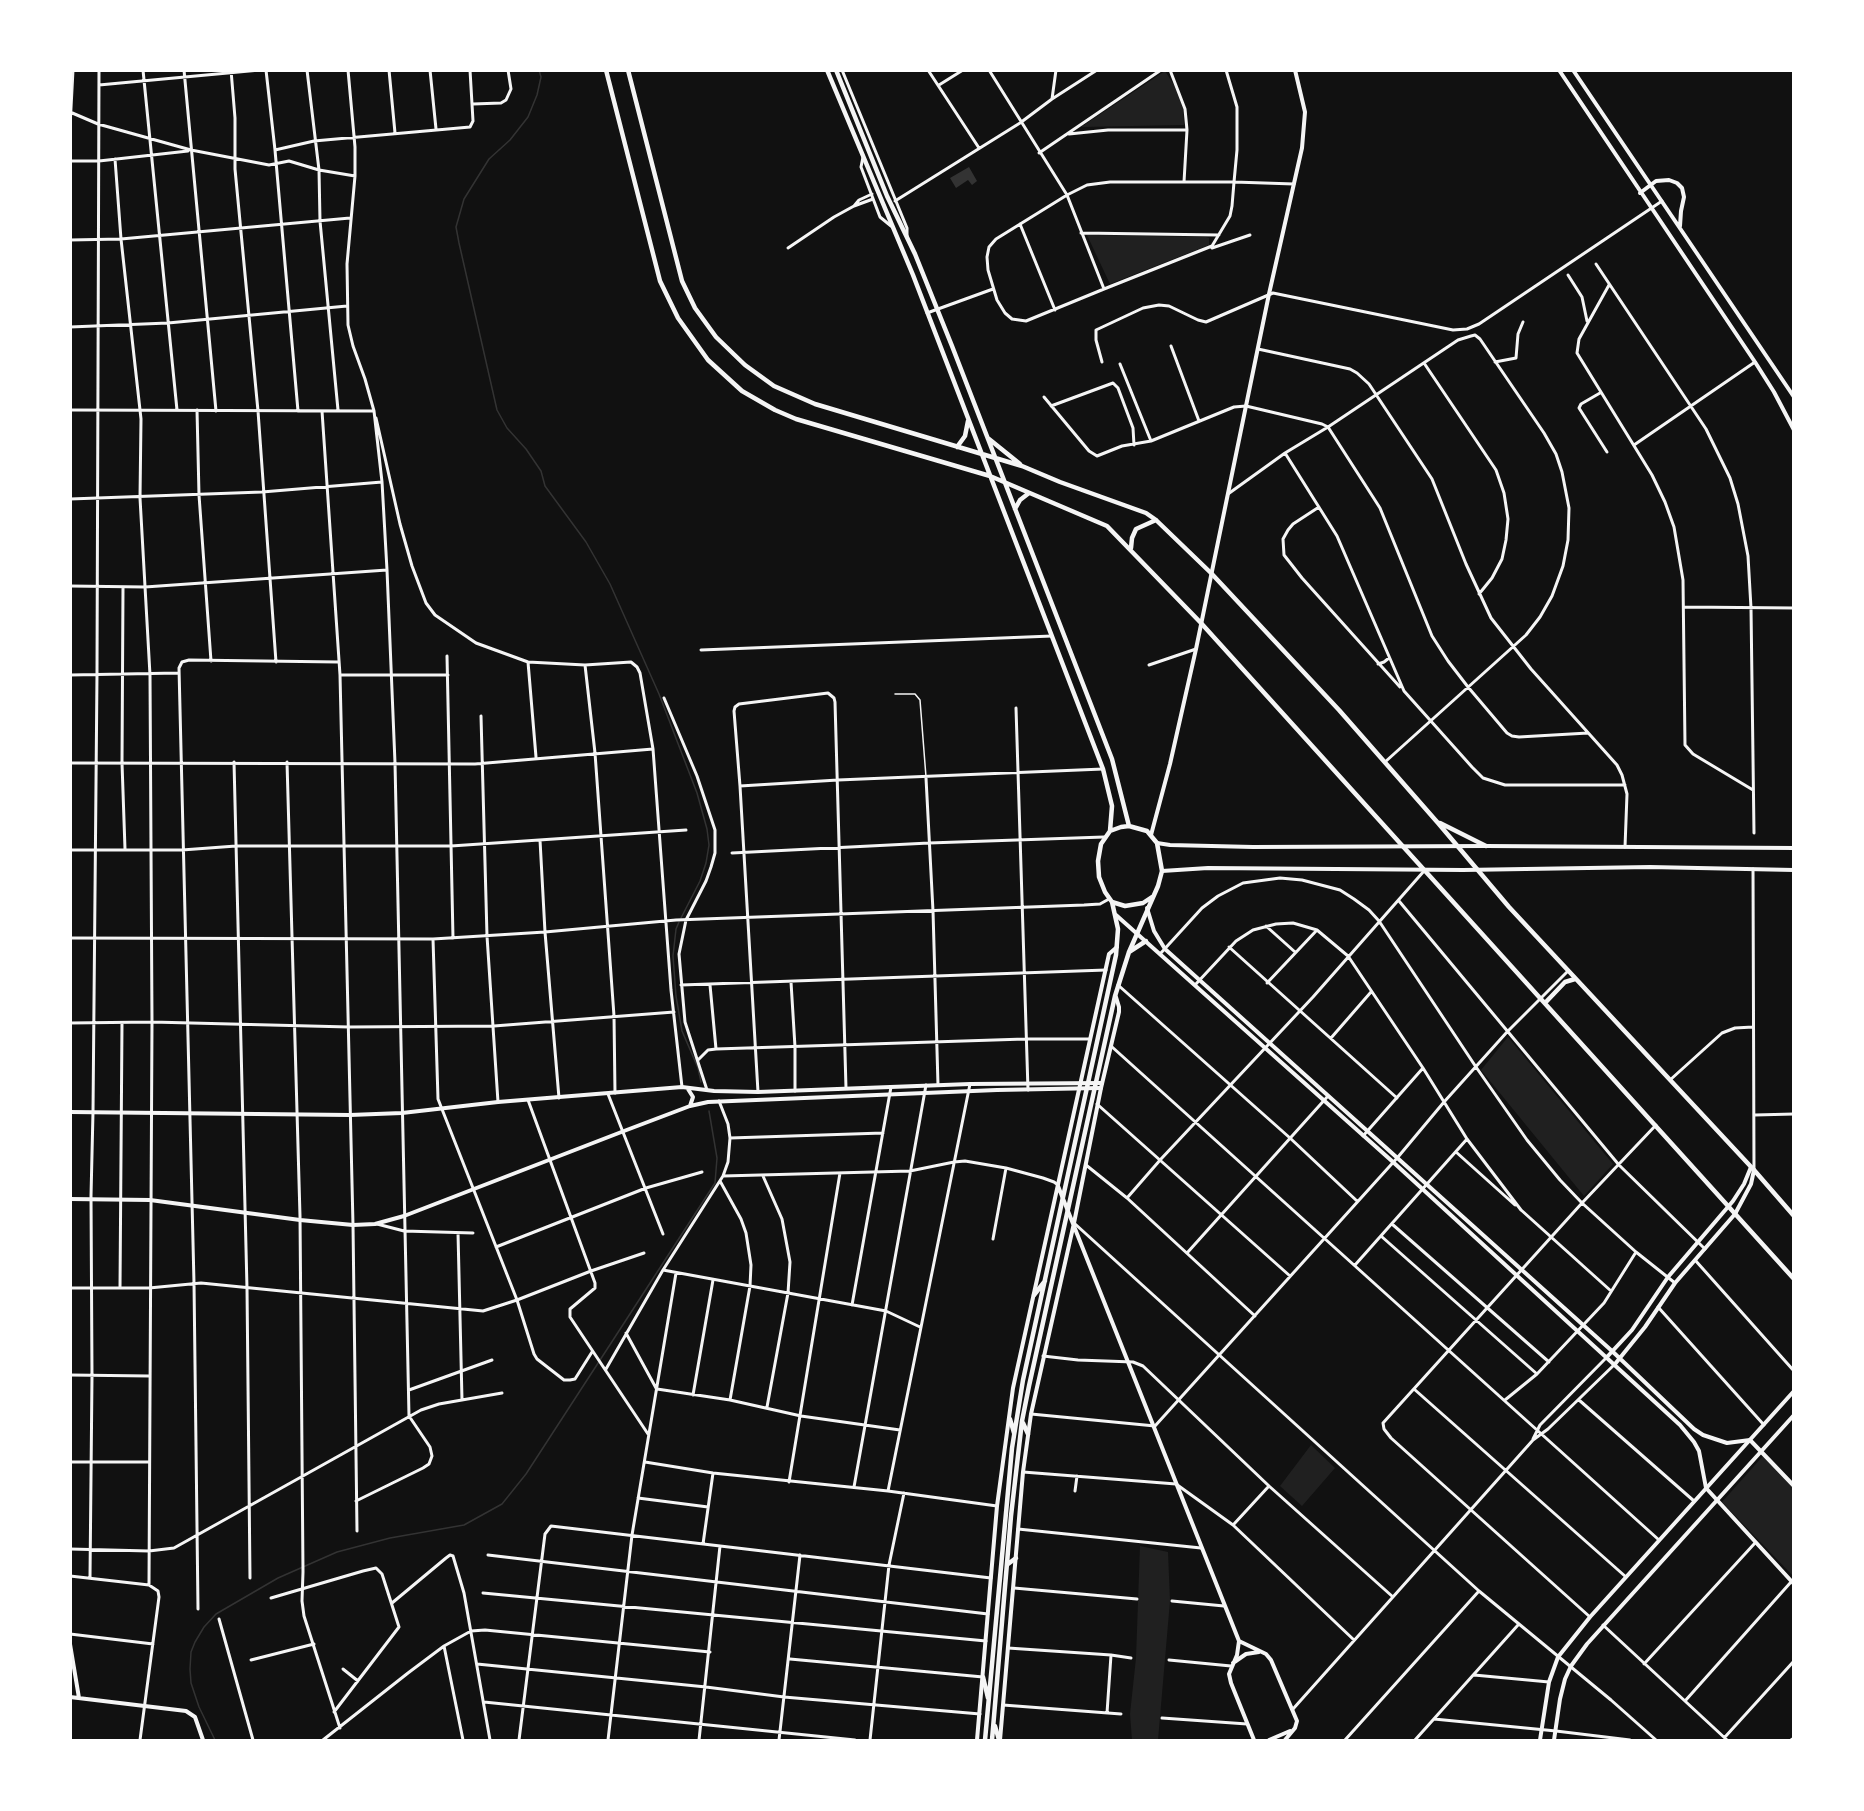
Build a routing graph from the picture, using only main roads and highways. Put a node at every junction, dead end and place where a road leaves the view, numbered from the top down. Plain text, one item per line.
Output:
1 (606, 70) edge
2 (628, 70) edge
3 (827, 70) edge
4 (836, 70) edge
5 (968, 421) junction
6 (988, 438) junction
7 (957, 447) junction
8 (981, 454) junction
9 (995, 458) junction
10 (1022, 466) junction
11 (990, 476) junction
12 (1003, 481) junction
13 (1029, 493) junction
14 (1015, 509) junction
15 (1156, 519) junction
16 (1131, 549) junction
17 (1438, 823) junction
18 (1129, 826) junction
19 (1110, 831) junction
20 (1486, 846) road end
21 (1152, 897) junction
22 (1111, 900) junction
23 (1146, 941) road end
24 (1129, 952) junction
25 (1575, 979) junction
26 (1545, 1003) junction
27 (1794, 1216) edge
28 (1046, 1279) junction
29 (1794, 1279) edge
30 (1034, 1295) road end
31 (1010, 1419) road end
32 (1022, 1420) junction
33 (1014, 1434) junction
34 (1029, 1434) road end
35 (1016, 1558) road end
36 (1008, 1564) junction
37 (983, 1677) road end
38 (989, 1702) junction
39 (994, 1722) junction
40 (985, 1740) edge
41 (992, 1740) edge
42 (999, 1740) edge

1 - 11 main road
2 - 7 main road
3 - 5 main road
4 - 6 main road
5 - 7 main road
5 - 8 main road
6 - 9 main road
6 - 10 main road
7 - 8 main road
8 - 9 main road
8 - 11 main road
9 - 10 main road
9 - 12 main road
10 - 15 main road
11 - 12 main road
11 - 19 main road
12 - 13 main road
12 - 14 main road
13 - 14 main road
13 - 16 main road
14 - 18 main road
15 - 16 main road
15 - 17 main road
16 - 26 main road
17 - 20 main road
17 - 25 main road
18 - 19 main road
18 - 21 main road
19 - 22 main road
21 - 22 main road
21 - 24 main road
22 - 28 main road
23 - 24 main road
24 - 32 main road
25 - 26 main road
25 - 27 main road
26 - 29 main road
28 - 30 main road
28 - 33 main road
31 - 33 main road
32 - 34 main road
32 - 36 main road
33 - 38 main road
35 - 36 main road
36 - 39 main road
37 - 38 main road
38 - 40 main road
39 - 41 main road
39 - 42 main road

